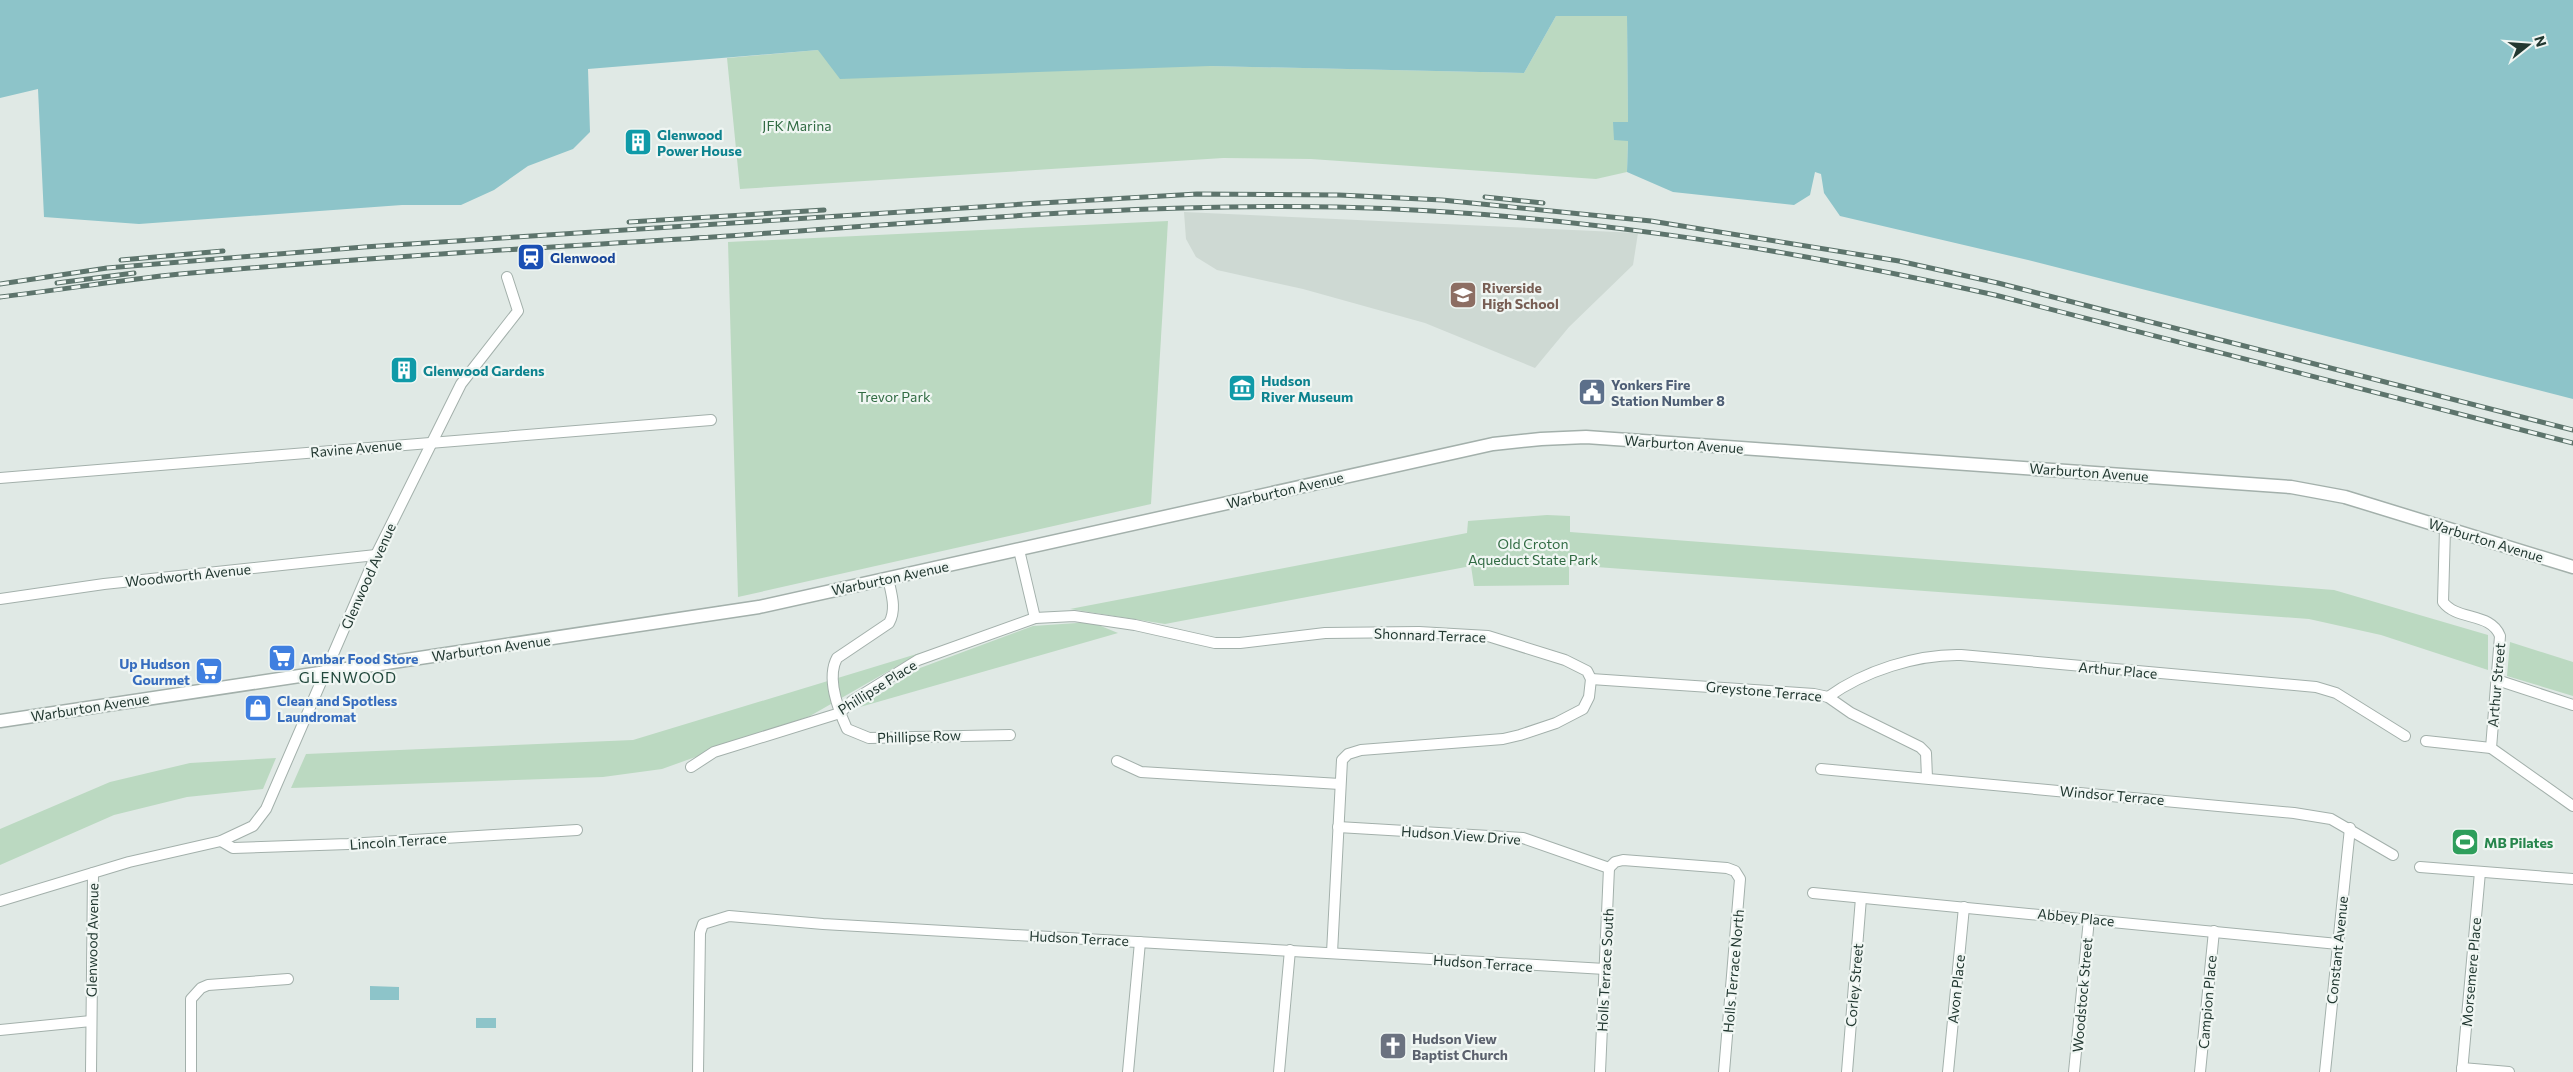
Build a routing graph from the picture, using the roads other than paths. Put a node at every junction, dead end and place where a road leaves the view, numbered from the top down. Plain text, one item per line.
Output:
1 (507, 276) dead end
2 (711, 420) dead end
3 (434, 442) junction
4 (0, 478) edge
5 (2445, 528) junction
6 (1018, 550) junction
7 (376, 555) junction
8 (2573, 567) edge
9 (888, 578) junction
10 (0, 599) edge
11 (1036, 618) junction
12 (326, 672) junction
13 (1591, 679) junction
14 (2497, 680) junction
15 (1828, 698) junction
16 (2573, 705) edge
17 (840, 713) junction
18 (0, 721) edge
19 (1010, 735) dead end
20 (2404, 736) dead end
21 (2426, 741) dead end
22 (2491, 748) junction
23 (1117, 761) dead end
24 (691, 767) dead end
25 (1821, 769) dead end
26 (1928, 778) junction
27 (1340, 784) junction
28 (2573, 806) edge
29 (1338, 827) junction
30 (2350, 828) junction
31 (577, 830) dead end
32 (221, 841) junction
33 (2393, 855) dead end
34 (2420, 867) dead end
35 (1609, 868) junction
36 (2480, 872) junction
37 (93, 873) junction
38 (2573, 879) edge
39 (1813, 893) dead end
40 (1861, 898) junction
41 (0, 901) edge
42 (1964, 907) junction
43 (2089, 919) junction
44 (2214, 931) junction
45 (1140, 942) junction
46 (2338, 944) junction
47 (1290, 950) junction
48 (1332, 952) junction
49 (1605, 969) junction
50 (288, 979) dead end
51 (91, 1021) junction
52 (0, 1030) edge
53 (2462, 1070) edge
54 (91, 1072) edge
55 (191, 1072) edge
56 (698, 1072) edge
57 (1128, 1072) edge
58 (1279, 1072) edge
59 (1600, 1072) edge
60 (1724, 1072) edge
61 (1847, 1072) edge
62 (1948, 1072) edge
63 (2074, 1072) edge
64 (2200, 1072) edge
65 (2325, 1072) edge
66 (2509, 1072) edge

1 - 3 street, Glenwood Avenue
2 - 3 street, Ravine Avenue
3 - 4 street, Ravine Avenue
3 - 7 street, Glenwood Avenue
5 - 6 street, Warburton Avenue
5 - 8 street, Warburton Avenue
5 - 14 street, Arthur Street
6 - 9 street, Warburton Avenue
6 - 11 street
7 - 10 street, Woodworth Avenue
7 - 12 street, Glenwood Avenue
9 - 12 street, Warburton Avenue
9 - 17 street
11 - 13 street, Shonnard Terrace
11 - 17 street, Phillipse Place
12 - 18 street, Warburton Avenue
12 - 32 street, Glenwood Avenue
13 - 15 street, Greystone Terrace
13 - 27 street
14 - 16 street
14 - 22 street, Arthur Street
15 - 20 street, Arthur Place
15 - 26 street, Greystone Terrace
17 - 19 street, Phillipse Row
17 - 24 street, Phillipse Place
21 - 22 street
22 - 28 street
23 - 27 street
25 - 26 street, Windsor Terrace
26 - 30 street, Windsor Terrace
27 - 29 street
29 - 35 street, Hudson View Drive
29 - 48 street
30 - 33 street, Windsor Terrace
30 - 46 street, Constant Avenue
31 - 32 street, Lincoln Terrace
32 - 37 street, Glenwood Avenue
34 - 36 street
35 - 49 street, Holls Terrace South
35 - 60 street, Holls Terrace North
36 - 38 street
36 - 53 street, Morsemere Place
37 - 41 street
37 - 51 street, Glenwood Avenue
39 - 40 street, Abbey Place
40 - 42 street, Abbey Place
40 - 61 street, Corley Street
42 - 43 street, Abbey Place
42 - 62 street, Avon Place
43 - 44 street, Abbey Place
43 - 63 street, Woodstock Street
44 - 46 street, Abbey Place
44 - 64 street, Campion Place
45 - 47 street, Hudson Terrace
45 - 56 street, Hudson Terrace
45 - 57 street
46 - 65 street, Constant Avenue
47 - 48 street, Hudson Terrace
47 - 58 street
48 - 49 street, Hudson Terrace
49 - 59 street, Holls Terrace South
50 - 55 street
51 - 52 street
51 - 54 street, Glenwood Avenue
53 - 66 street

